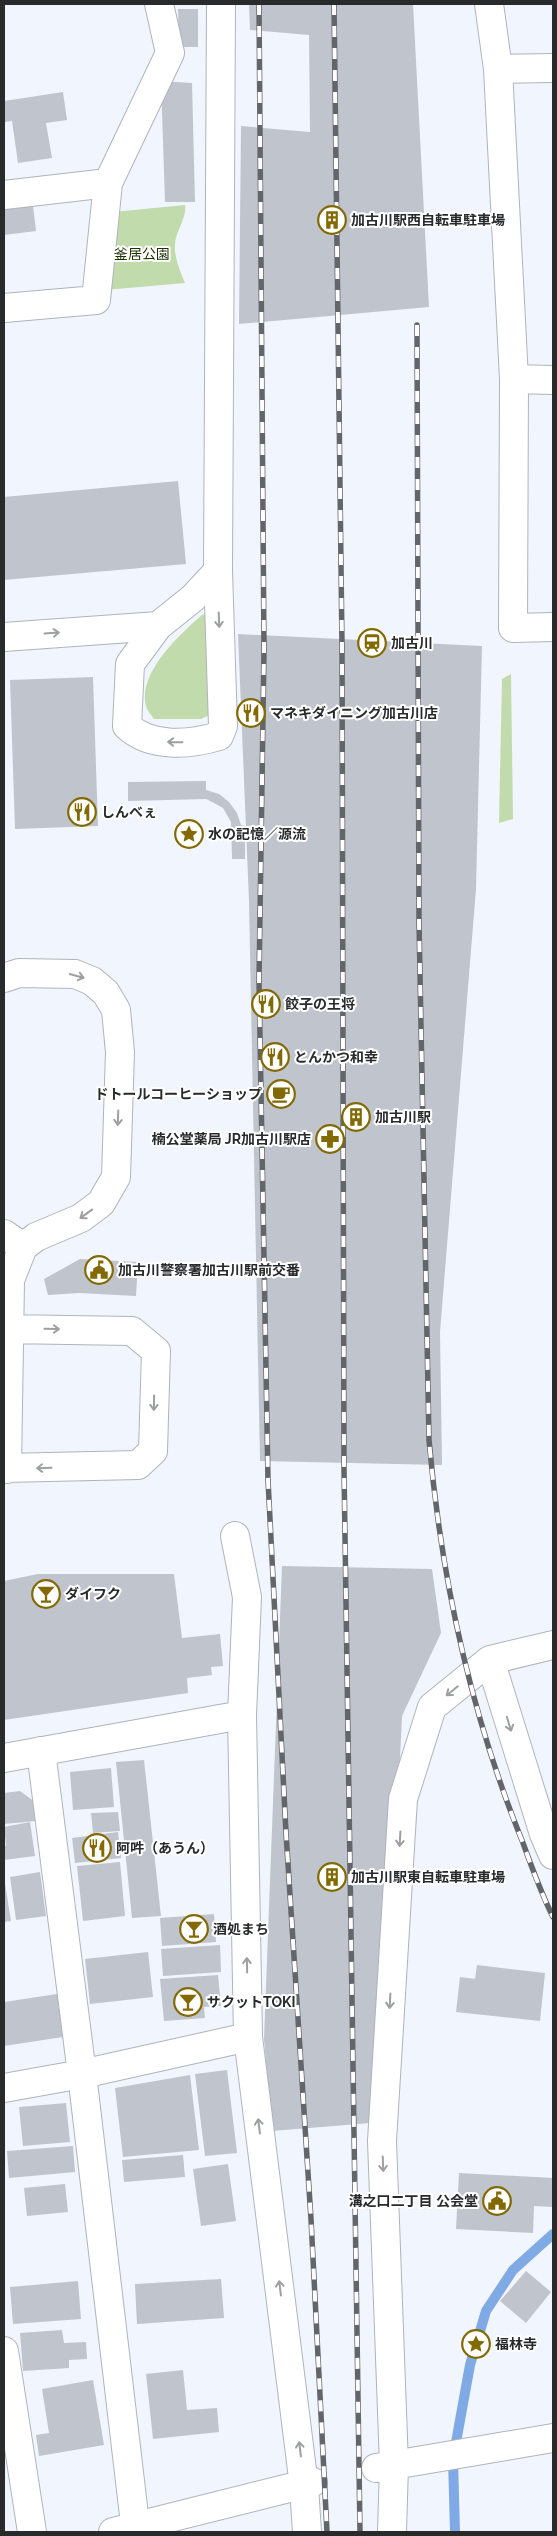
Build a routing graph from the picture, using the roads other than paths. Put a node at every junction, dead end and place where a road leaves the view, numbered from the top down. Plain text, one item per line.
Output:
1 (160, 4) edge
2 (221, 4) edge
3 (489, 4) edge
4 (553, 68) edge
5 (498, 69) junction
6 (108, 184) junction
7 (4, 195) edge
8 (4, 308) edge
9 (514, 379) junction
10 (553, 380) edge
11 (218, 571) junction
12 (158, 626) junction
13 (553, 627) edge
14 (4, 637) edge
15 (4, 978) edge
16 (13, 1240) edge
17 (6, 1328) edge
18 (5, 1469) edge
19 (235, 1536) dead end
20 (553, 1645) edge
21 (490, 1660) junction
22 (242, 1715) junction
23 (40, 1751) junction
24 (4, 1758) edge
25 (553, 1854) edge
26 (248, 2037) junction
27 (82, 2074) junction
28 (4, 2088) edge
29 (4, 2350) edge
30 (553, 2438) edge
31 (384, 2467) junction
32 (308, 2484) junction
33 (128, 2530) edge
34 (32, 2532) edge
35 (307, 2532) edge
36 (392, 2532) edge

1 - 6 street
2 - 11 street
3 - 5 street
4 - 5 street
5 - 9 street
6 - 7 street
6 - 8 street
9 - 10 street
9 - 13 street
11 - 12 street
11 -> 12 street
14 -> 12 street
15 -> 16 street
16 - 17 street
17 - 18 street
17 -> 18 street
19 - 22 street
20 - 21 street
21 -> 25 street
21 -> 31 street
22 - 23 street
26 -> 22 street
23 - 24 street
23 - 27 street
26 - 27 street
32 -> 26 street
27 - 28 street
27 - 33 street
29 - 34 street
30 - 31 street
31 - 36 street
32 - 33 street
32 - 35 street

